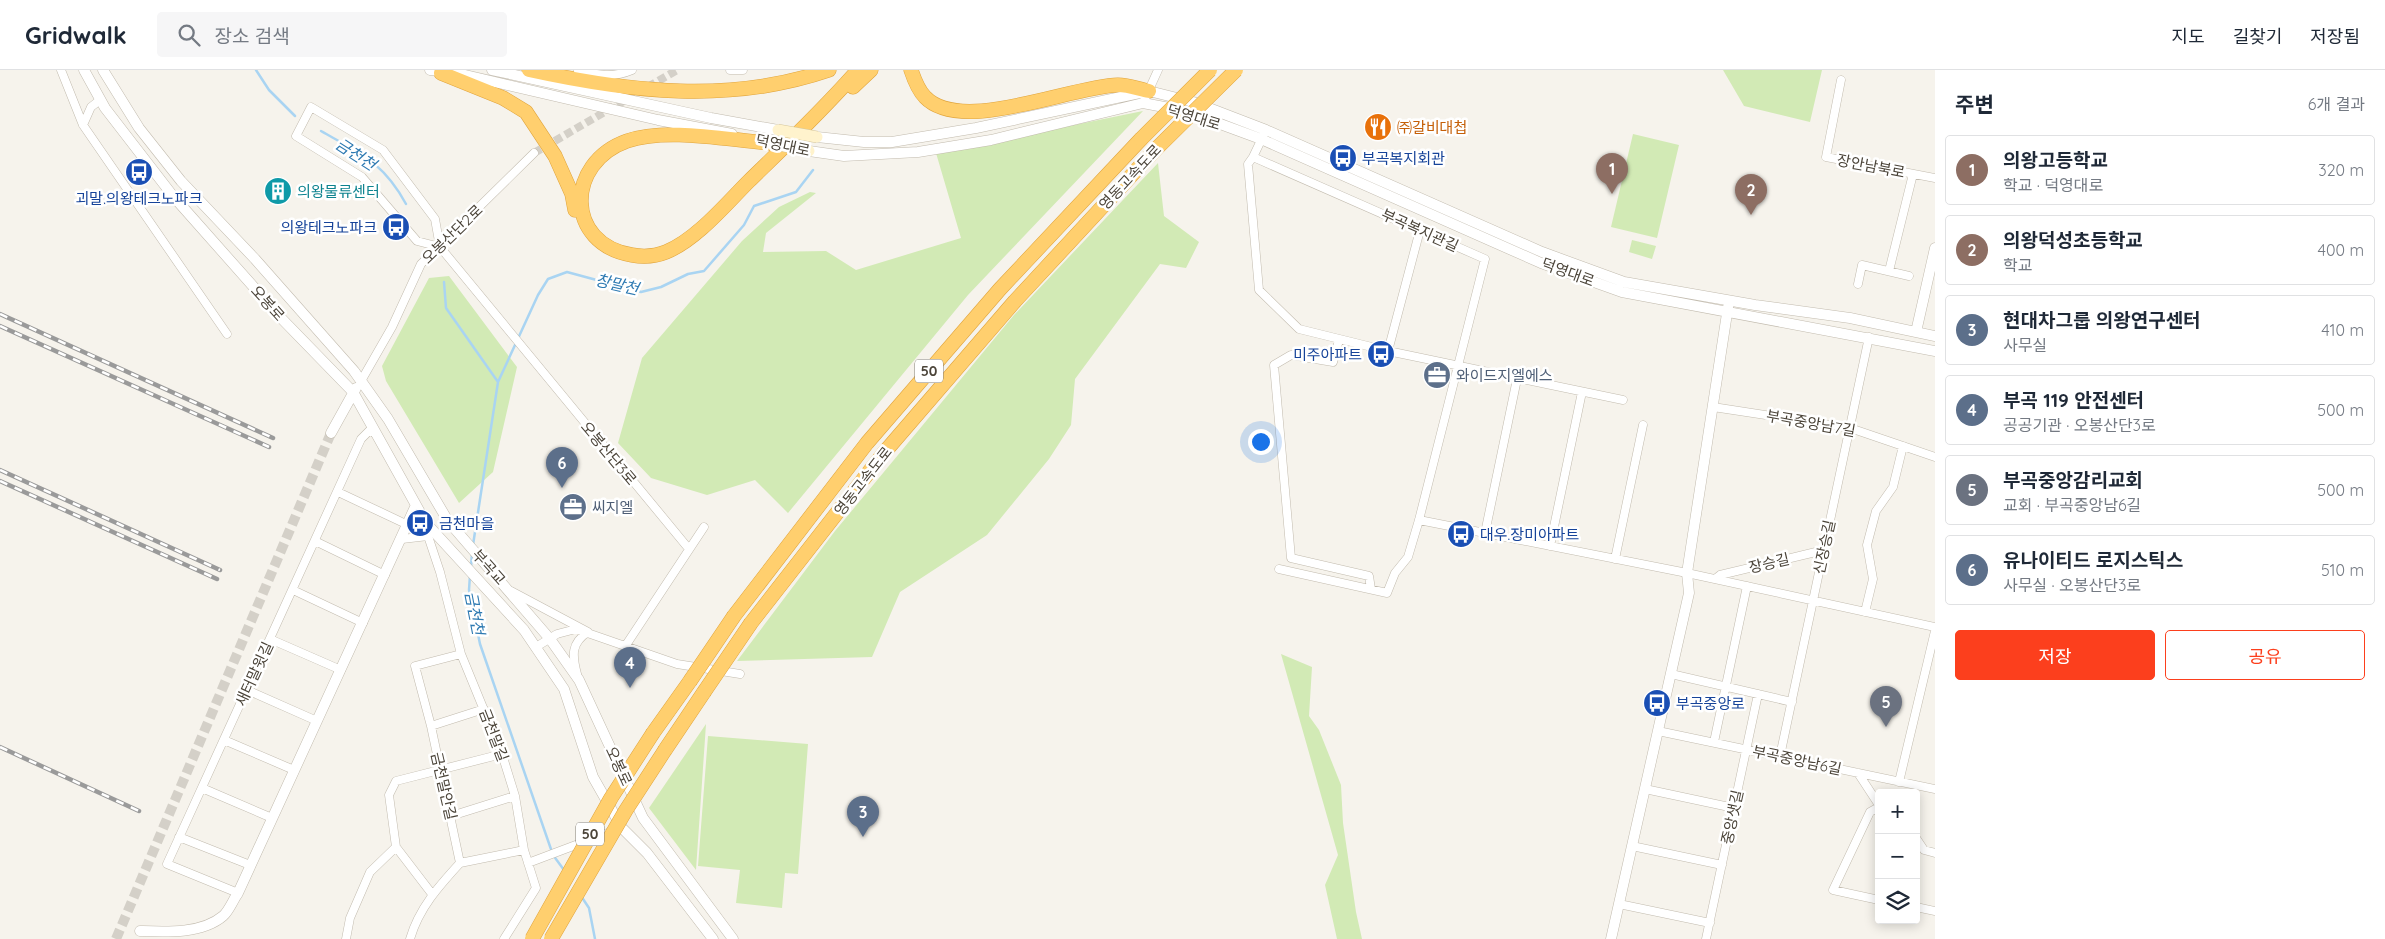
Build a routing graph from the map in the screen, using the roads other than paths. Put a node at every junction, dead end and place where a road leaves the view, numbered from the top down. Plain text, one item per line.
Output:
1 (61, 70) edge
2 (84, 70) edge
3 (103, 70) edge
4 (492, 70) edge
5 (529, 70) edge
6 (578, 70) edge
7 (632, 70) edge
8 (730, 70) edge
9 (743, 70) edge
10 (829, 70) edge
11 (858, 70) edge
12 (870, 70) edge
13 (911, 70) edge
14 (1158, 70) edge
15 (1210, 70) edge
16 (1236, 70) edge
17 (435, 71) edge
18 (1841, 80) dead end
19 (1146, 97) junction
20 (100, 100) junction
21 (83, 125) junction
22 (778, 130) joint
23 (1264, 135) junction
24 (817, 138) joint
25 (770, 143) junction
26 (809, 151) joint
27 (534, 153) tunnel mouth
28 (1254, 157) junction
29 (1912, 174) junction
30 (1935, 178) edge
31 (1420, 230) junction
32 (440, 247) junction
33 (1935, 248) edge
34 (1889, 271) junction
35 (1909, 276) dead end
36 (1858, 284) dead end
37 (1729, 301) junction
38 (1727, 312) junction
39 (1916, 332) junction
40 (227, 334) dead end
41 (1935, 336) edge
42 (1869, 337) junction
43 (1339, 340) junction
44 (1388, 351) junction
45 (1935, 351) edge
46 (1458, 366) junction
47 (1517, 378) junction
48 (361, 381) junction
49 (353, 392) junction
50 (1582, 392) junction
51 (1623, 400) dead end
52 (1712, 406) junction
53 (1643, 425) dead end
54 (1850, 428) junction
55 (331, 433) tunnel mouth
56 (381, 440) junction
57 (1903, 446) junction
58 (1935, 457) edge
59 (338, 492) junction
60 (416, 505) junction
61 (1420, 520) junction
62 (448, 521) joint
63 (408, 524) junction
64 (704, 527) dead end
65 (428, 531) junction
66 (1484, 533) junction
67 (402, 539) junction
68 (315, 541) junction
69 (443, 542) joint
70 (1550, 546) junction
71 (689, 550) junction
72 (1824, 550) junction
73 (1615, 559) junction
74 (1279, 569) dead end
75 (1687, 573) junction
76 (385, 575) junction
77 (1715, 579) junction
78 (1747, 586) junction
79 (1371, 589) junction
80 (293, 590) junction
81 (509, 590) junction
82 (1813, 600) junction
83 (499, 603) joint
84 (1865, 612) junction
85 (363, 623) junction
86 (1935, 629) edge
87 (588, 632) junction
88 (550, 638) junction
89 (270, 639) junction
90 (626, 645) junction
91 (536, 647) junction
92 (461, 654) junction
93 (341, 670) junction
94 (740, 674) dead end
95 (1671, 674) junction
96 (579, 680) junction
97 (1726, 687) junction
98 (247, 690) junction
99 (1758, 694) junction
100 (1792, 702) junction
101 (484, 709) junction
102 (317, 720) junction
103 (430, 726) junction
104 (1658, 730) junction
105 (224, 740) junction
106 (1714, 742) junction
107 (1746, 749) junction
108 (502, 754) junction
109 (1780, 756) junction
110 (294, 770) junction
111 (441, 771) junction
112 (1858, 773) junction
113 (1900, 782) junction
114 (202, 788) junction
115 (1645, 789) junction
116 (1935, 789) edge
117 (515, 796) junction
118 (1875, 800) edge
119 (1734, 808) junction
120 (1875, 809) edge
121 (451, 816) junction
122 (272, 818) junction
123 (622, 828) junction
124 (179, 837) junction
125 (1920, 844) edge
126 (1632, 846) junction
127 (396, 847) junction
128 (524, 850) junction
129 (1935, 853) edge
130 (460, 863) junction
131 (528, 863) junction
132 (250, 865) junction
133 (1722, 865) junction
134 (238, 893) junction
135 (432, 894) junction
136 (1875, 899) edge
137 (1619, 904) junction
138 (1920, 909) edge
139 (1935, 911) edge
140 (1710, 923) junction
141 (140, 931) dead end
142 (346, 939) edge
143 (410, 939) edge
144 (504, 939) edge
145 (532, 939) edge
146 (551, 939) edge
147 (713, 939) edge
148 (733, 939) edge
149 (1612, 939) edge
150 (1706, 939) edge

1 - 21 street
2 - 20 street, 오봉로
3 - 48 street, 오봉로
4 - 22 street, 덕영대로
5 - 10 highway
6 - 7 street
8 - 9 street
11 - 25 highway
12 - 17 highway
13 - 19 highway
14 - 19 street
15 - 145 highway, 영동고속도로 / 50, bridge
16 - 146 highway, 영동고속도로 / 50, bridge
17 - 25 street, 덕영대로
18 - 29 street, 장안남북로
19 - 23 street, 덕영대로
19 - 24 street, 덕영대로
19 - 26 street, 덕영대로
20 - 21 street
20 - 49 street, 오봉로
21 - 40 street
22 - 24 main road, 덕영대로, bridge
23 - 28 street
23 - 37 street, 덕영대로
23 - 38 street, 덕영대로
25 - 26 main road, 덕영대로, bridge
27 - 32 street, 오봉산단2로
28 - 31 street, 부곡복지관길
28 - 43 street
29 - 30 street, 장안남북로
29 - 34 street
31 - 44 street
31 - 46 street, 부곡복지관길
32 - 32 street
32 - 48 street, 오봉산단2로
32 - 71 street, 오봉산단3로
33 - 39 street
34 - 35 street
34 - 36 street
37 - 38 street
37 - 39 street, 덕영대로
38 - 42 street, 덕영대로
38 - 52 street
39 - 41 street, 덕영대로
42 - 45 street, 덕영대로
42 - 54 street, 신장승길
43 - 44 street
43 - 79 street
44 - 46 street
46 - 47 street
46 - 61 street
47 - 50 street
47 - 66 street
48 - 49 street
48 - 62 street, 오봉로
49 - 55 street
49 - 56 street, 오봉로
50 - 51 street
50 - 70 street
52 - 54 street, 부곡중앙남7길
52 - 75 street
53 - 73 street
54 - 57 street, 부곡중앙남7길
54 - 72 street, 신장승길
56 - 59 street, 새터말윗길
56 - 60 street, 오봉로
57 - 58 street, 부곡중앙남7길
57 - 84 street
59 - 63 street
59 - 68 street, 새터말윗길
60 - 63 street
60 - 65 street, 오봉로
61 - 66 street
61 - 79 street
62 - 81 street, 부곡교
63 - 67 street
64 - 71 street
65 - 67 street
65 - 69 street, 오봉로
65 - 92 street, 금천말길
66 - 70 street
67 - 76 street
68 - 76 street
68 - 80 street, 새터말윗길
69 - 83 street, 부곡교
70 - 73 street
71 - 90 street
72 - 77 street, 장승길
72 - 82 street, 신장승길
73 - 75 street
74 - 79 street
75 - 77 street, 장승길
75 - 95 street
76 - 85 street
77 - 78 street, 장승길
78 - 82 street, 장승길
78 - 97 street
80 - 85 street
80 - 89 street, 새터말윗길
81 - 87 street
81 - 88 street, 오봉로
82 - 84 street, 장승길
82 - 100 street, 신장승길
83 - 91 street, 오봉로
84 - 86 street, 장승길
85 - 93 street
86 - 113 street
87 - 88 street
87 - 90 street
87 - 96 street
88 - 91 street
88 - 96 street, 오봉로
89 - 93 street
89 - 98 street, 새터말윗길
90 - 94 street
91 - 123 street, 오봉로
92 - 101 street, 금천말길
92 - 103 street, 금천말안길
93 - 102 street
95 - 97 street
95 - 104 street
96 - 148 street, 오봉로
97 - 99 street
97 - 106 street
98 - 102 street
98 - 105 street, 새터말윗길
99 - 100 street
99 - 107 street, 중앙샛길
100 - 109 street, 신장승길
101 - 103 street
101 - 108 street, 금천말길
102 - 110 street
103 - 111 street, 금천말안길
104 - 106 street, 부곡중앙남6길
104 - 115 street
105 - 110 street
105 - 114 street, 새터말윗길
106 - 107 street, 부곡중앙남6길
107 - 109 street, 부곡중앙남6길
107 - 119 street, 중앙샛길
108 - 111 street
108 - 117 street, 금천말길
109 - 112 street, 부곡중앙남6길
110 - 122 street
111 - 121 street, 금천말안길
111 - 127 street
112 - 113 street, 부곡중앙남6길
112 - 118 street
113 - 116 street, 부곡중앙남6길
114 - 122 street
114 - 124 street, 새터말윗길
115 - 119 street
115 - 126 street
117 - 121 street
117 - 128 street, 금천말길
119 - 133 street, 중앙샛길
120 - 136 street
121 - 130 street, 금천말안길
122 - 132 street
123 - 131 street
123 - 147 street, 오봉로
124 - 132 street
124 - 134 street, 새터말윗길
125 - 129 street
126 - 133 street
126 - 137 street
127 - 135 street
127 - 142 street
128 - 130 street
128 - 131 street, 금천말길
130 - 135 street
131 - 144 street, 금천말길
132 - 134 street
133 - 140 street, 중앙샛길
134 - 141 street
135 - 143 street
137 - 140 street
137 - 149 street
138 - 139 street
140 - 150 street, 중앙샛길

